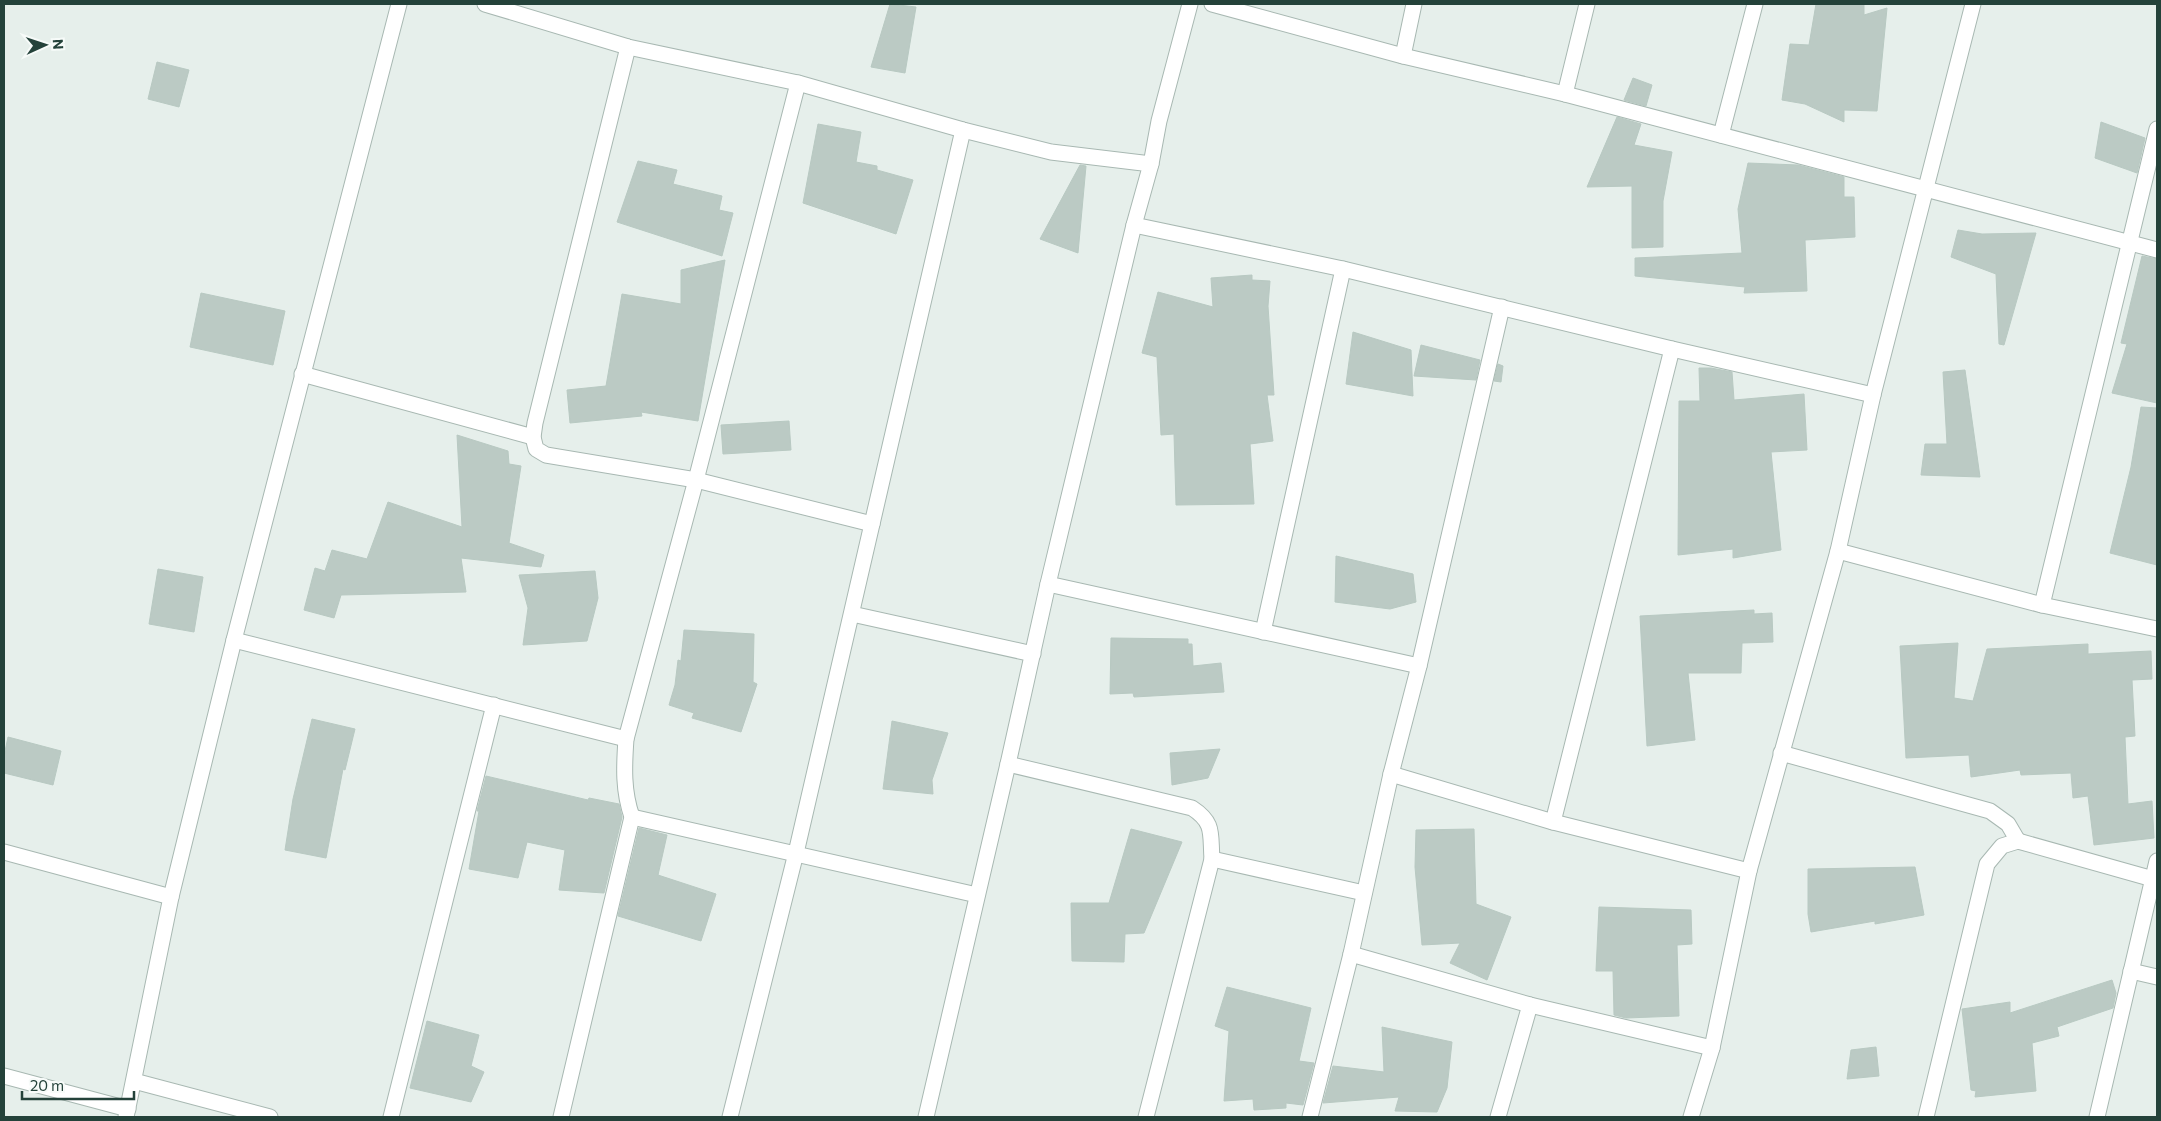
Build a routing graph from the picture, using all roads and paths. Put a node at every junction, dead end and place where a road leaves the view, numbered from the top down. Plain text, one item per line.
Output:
1 (399, 4) edge
2 (485, 4) edge
3 (1190, 4) edge
4 (1212, 4) edge
5 (1414, 4) edge
6 (1587, 4) edge
7 (1755, 4) edge
8 (1973, 4) edge
9 (628, 47) junction
10 (1403, 56) junction
11 (798, 83) junction
12 (1565, 94) junction
13 (2157, 129) edge
14 (963, 130) junction
15 (1721, 135) junction
16 (1151, 164) junction
17 (1926, 190) junction
18 (1134, 225) junction
19 (2130, 244) junction
20 (2157, 250) edge
21 (1343, 269) junction
22 (1502, 307) junction
23 (1672, 349) junction
24 (302, 374) junction
25 (1873, 395) junction
26 (533, 437) junction
27 (696, 480) junction
28 (872, 524) junction
29 (1838, 551) junction
30 (1048, 584) junction
31 (2042, 605) junction
32 (852, 614) junction
33 (2157, 629) edge
34 (1263, 632) junction
35 (234, 640) junction
36 (1033, 654) junction
37 (1419, 666) junction
38 (494, 705) junction
39 (626, 739) junction
40 (1781, 753) junction
41 (1008, 764) junction
42 (1391, 774) junction
43 (632, 817) junction
44 (1553, 822) junction
45 (2018, 841) junction
46 (4, 852) edge
47 (796, 853) junction
48 (1212, 859) junction
49 (2157, 861) edge
50 (1749, 871) junction
51 (2153, 879) junction
52 (1364, 894) junction
53 (977, 895) junction
54 (171, 897) junction
55 (1351, 954) junction
56 (2131, 971) junction
57 (2157, 977) edge
58 (1530, 1005) junction
59 (1712, 1048) junction
60 (4, 1076) edge
61 (134, 1081) junction
62 (127, 1113) edge
63 (270, 1117) edge
64 (391, 1117) edge
65 (561, 1117) edge
66 (730, 1117) edge
67 (926, 1117) edge
68 (1146, 1117) edge
69 (1310, 1117) edge
70 (1498, 1117) edge
71 (1691, 1117) edge
72 (1926, 1117) edge
73 (2097, 1117) edge

1 - 24 street
2 - 9 street
3 - 16 street
4 - 10 street
5 - 10 street
6 - 12 street
7 - 15 street
8 - 17 street
9 - 11 street
9 - 26 street
10 - 12 street
11 - 14 street
11 - 27 street
12 - 15 street
13 - 19 street
14 - 16 street
14 - 28 street
15 - 17 street
16 - 18 street
17 - 19 street
17 - 25 street
18 - 21 street
18 - 30 street
19 - 20 street
19 - 31 street
21 - 22 street
21 - 34 street
22 - 23 street
22 - 37 street
23 - 25 street
23 - 44 street
24 - 26 street
24 - 35 street
25 - 29 street
26 - 27 street
27 - 28 street
27 - 39 street
28 - 32 street
29 - 31 street
29 - 40 street
30 - 34 street
30 - 36 street
31 - 33 street
32 - 36 street
32 - 47 street
34 - 37 street
35 - 38 street
35 - 54 street
36 - 41 street
37 - 42 street
38 - 39 street
38 - 64 street
39 - 43 street
40 - 45 street
40 - 50 street
41 - 48 street
41 - 53 street
42 - 44 street
42 - 52 street
43 - 47 street
43 - 65 street
44 - 50 street
45 - 51 street
45 - 72 street
46 - 54 street
47 - 53 street
47 - 66 street
48 - 52 street
48 - 68 street
49 - 51 street
50 - 59 street
51 - 56 street
52 - 55 street
53 - 67 street
54 - 61 street
55 - 58 street
55 - 69 street
56 - 57 street
56 - 73 street
58 - 59 street
58 - 70 street
59 - 71 street
60 - 62 street
61 - 62 street
61 - 63 street

